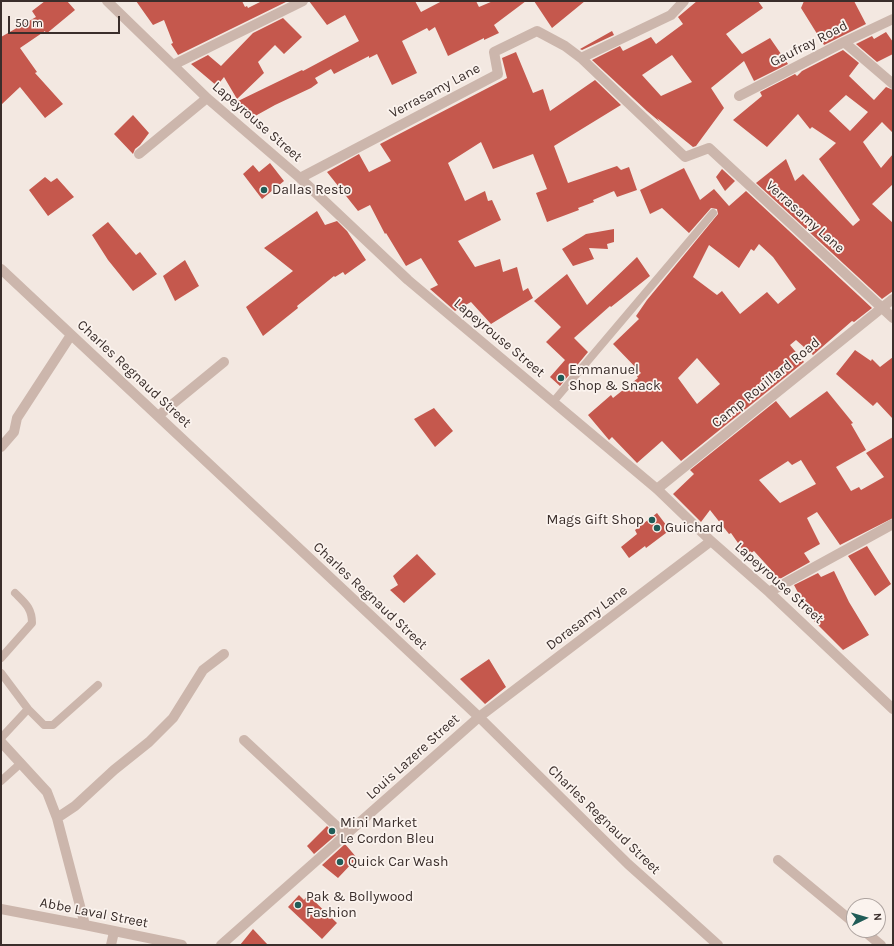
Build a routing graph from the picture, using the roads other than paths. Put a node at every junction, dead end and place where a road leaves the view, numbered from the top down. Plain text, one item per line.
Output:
1 (107, 1) edge
2 (303, 1) edge
3 (684, 1) edge
4 (893, 19) edge
5 (844, 42) junction
6 (581, 58) junction
7 (174, 65) junction
8 (893, 84) edge
9 (738, 96) dead end
10 (208, 98) junction
11 (139, 154) dead end
12 (300, 178) junction
13 (713, 213) dead end
14 (1, 270) edge
15 (893, 299) edge
16 (882, 307) junction
17 (893, 318) edge
18 (71, 335) junction
19 (224, 362) dead end
20 (553, 402) junction
21 (158, 416) junction
22 (1, 447) edge
23 (657, 489) junction
24 (893, 524) edge
25 (710, 541) junction
26 (769, 592) junction
27 (15, 593) dead end
28 (224, 654) dead end
29 (1, 658) edge
30 (1, 673) edge
31 (98, 685) dead end
32 (28, 709) junction
33 (893, 709) edge
34 (479, 717) junction
35 (1, 738) edge
36 (244, 740) dead end
37 (1, 742) edge
38 (22, 763) junction
39 (1, 781) edge
40 (57, 818) junction
41 (346, 835) junction
42 (778, 860) dead end
43 (1, 910) edge
44 (846, 916) edge
45 (85, 925) junction
46 (114, 932) junction
47 (873, 938) edge
48 (112, 945) edge
49 (182, 945) edge
50 (221, 945) edge
51 (718, 945) edge
52 (881, 945) edge

1 - 7 street, Lapeyrouse Street
2 - 7 street
3 - 6 street
4 - 5 street, Gaufray Road
5 - 8 street
5 - 9 street, Gaufray Road
6 - 12 street, Verrasamy Lane
6 - 16 street, Verrasamy Lane
7 - 10 street, Lapeyrouse Street
10 - 11 street
10 - 12 street, Lapeyrouse Street
12 - 20 street, Lapeyrouse Street
13 - 20 lane
14 - 18 street, Charles Regnaud Street
15 - 16 street, Camp Rouillard Road
16 - 17 street, Verrasamy Lane
16 - 23 street, Camp Rouillard Road
18 - 21 street, Charles Regnaud Street
18 - 22 street
19 - 21 street
20 - 23 street, Lapeyrouse Street
21 - 34 street, Charles Regnaud Street
23 - 25 street, Lapeyrouse Street
24 - 26 street
25 - 26 street, Lapeyrouse Street
25 - 34 street, Dorasamy Lane
26 - 33 street, Lapeyrouse Street
27 - 29 lane
28 - 40 street
30 - 32 lane
31 - 32 lane
32 - 35 lane
34 - 41 street, Louis Lazere Street
34 - 51 street, Charles Regnaud Street
36 - 41 street
37 - 38 street
38 - 39 lane
38 - 40 street
40 - 45 street
41 - 50 street, Louis Lazere Street
42 - 44 street
43 - 45 street, Abbe Laval Street
45 - 46 street, Abbe Laval Street
46 - 48 street
46 - 49 street, Abbe Laval Street
47 - 52 street

